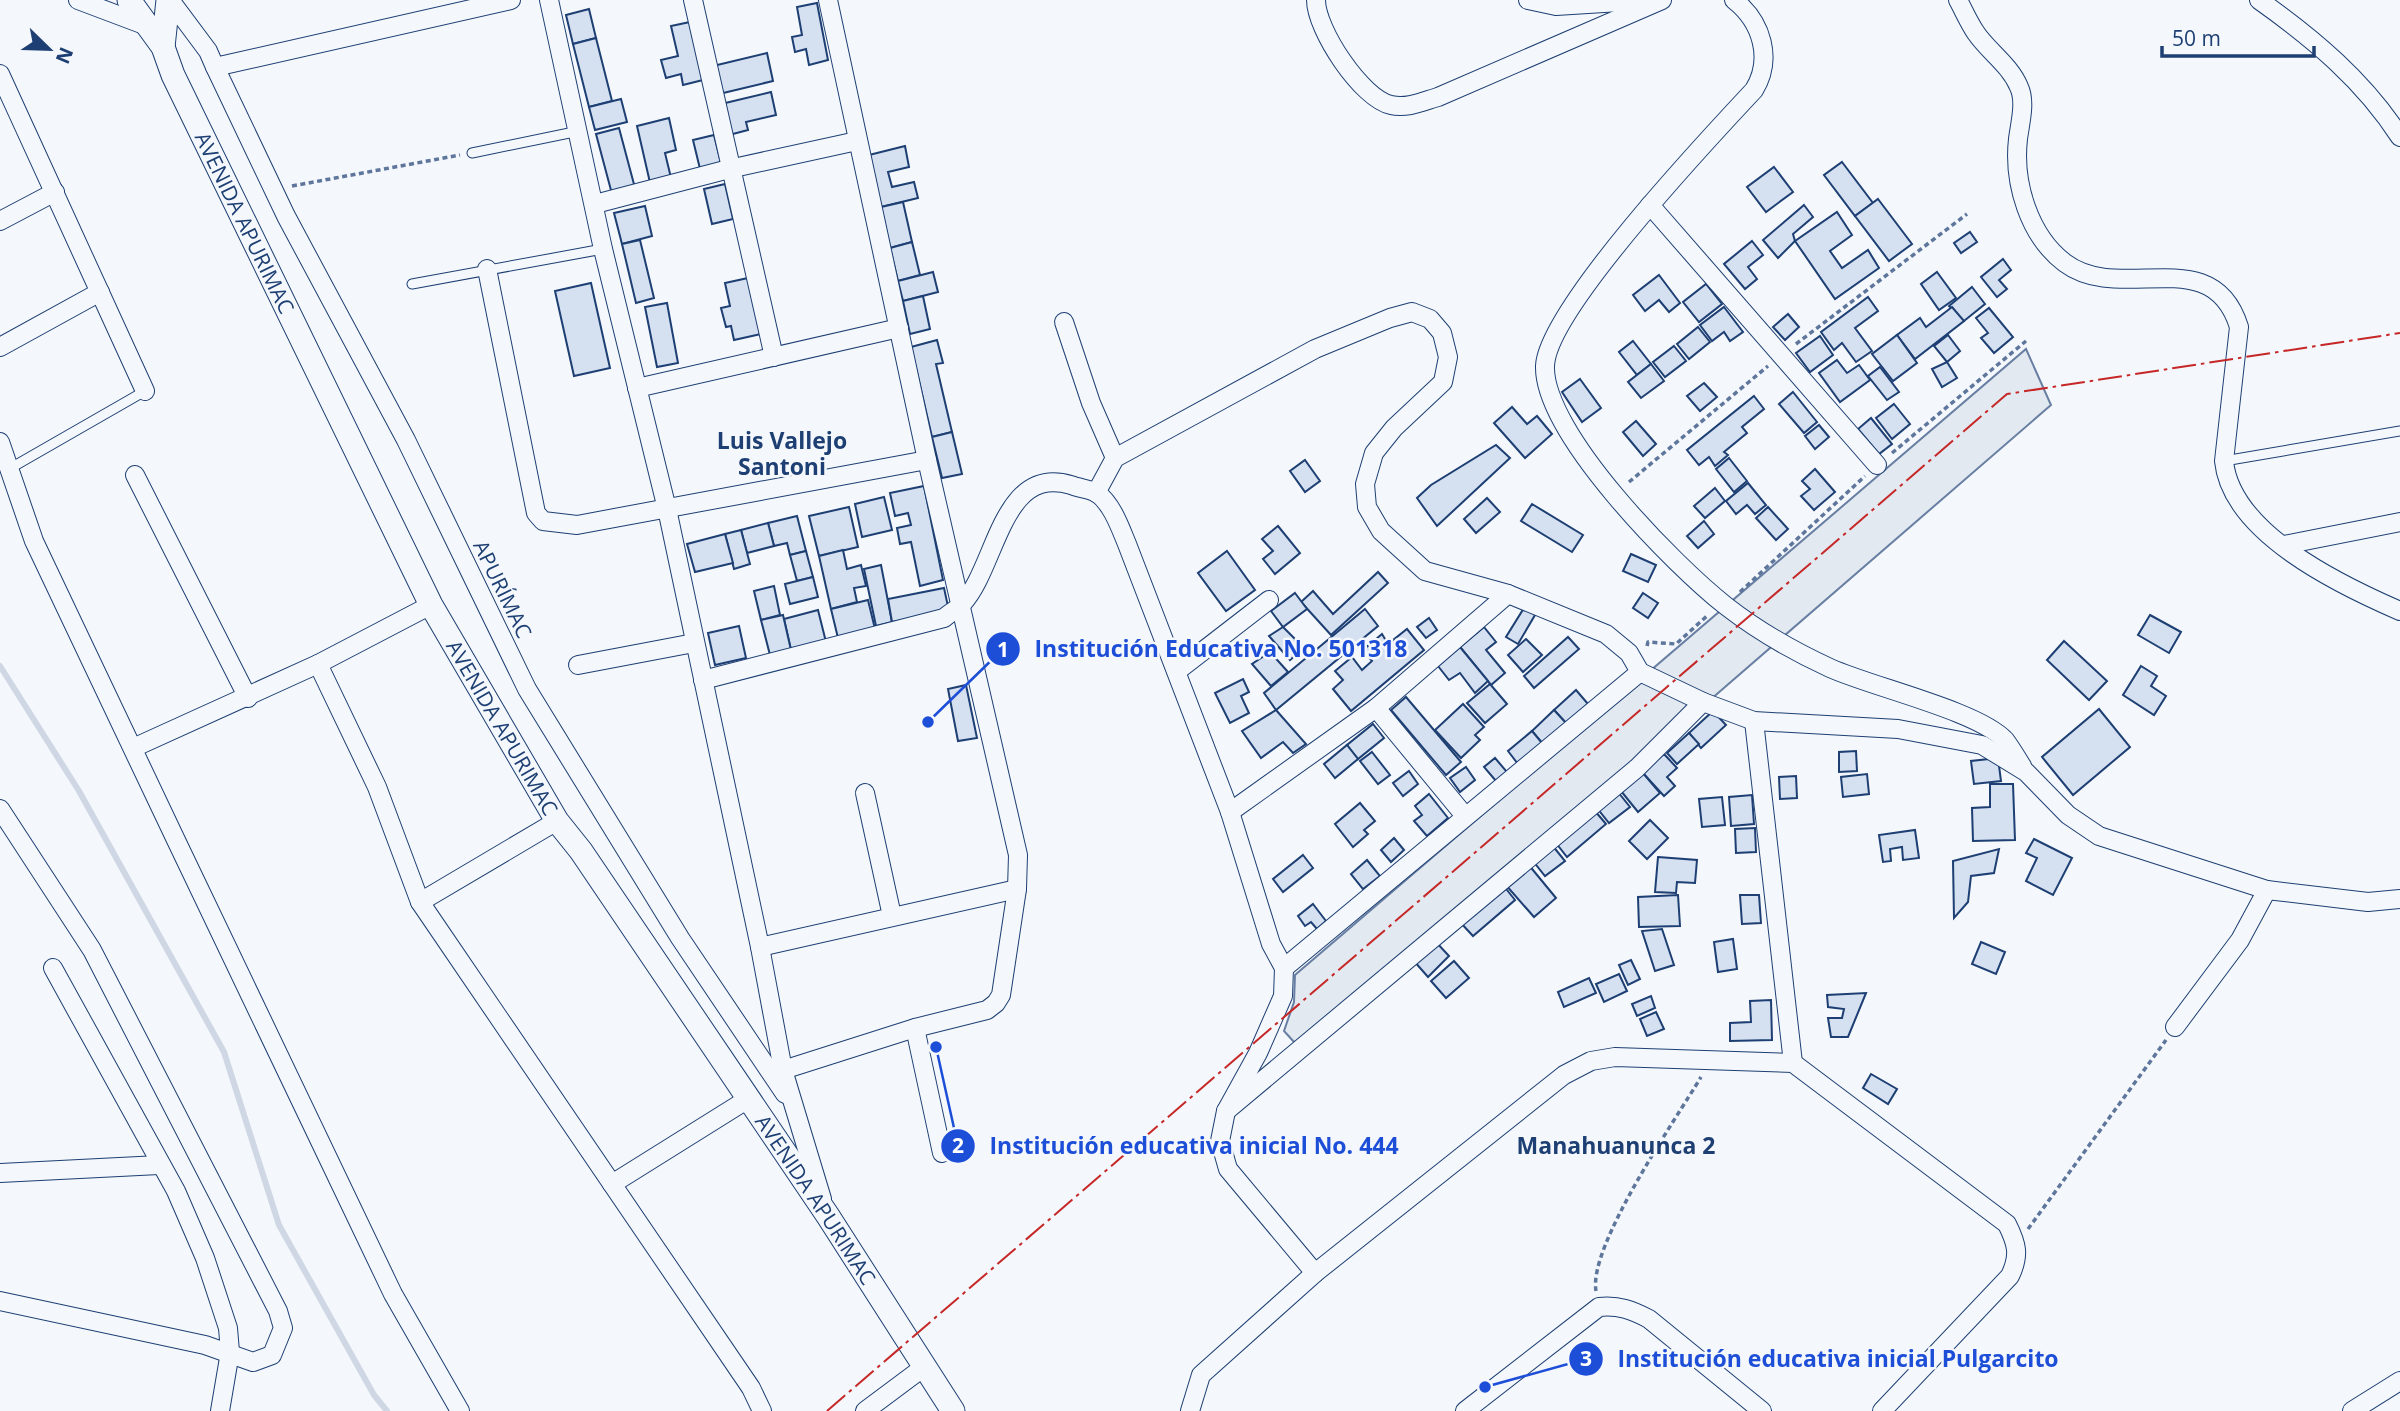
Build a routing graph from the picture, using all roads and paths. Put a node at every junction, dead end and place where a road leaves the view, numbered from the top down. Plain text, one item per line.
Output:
1 (78, 0) edge
2 (129, 0) edge
3 (169, 0) edge
4 (511, 0) edge
5 (549, 0) edge
6 (693, 0) edge
7 (828, 0) edge
8 (1316, 0) edge
9 (1528, 0) edge
10 (1662, 0) edge
11 (1734, 0) edge
12 (1958, 0) edge
13 (2259, 0) edge
14 (147, 26) junction
15 (163, 47) junction
16 (215, 66) junction
17 (2, 85) edge
18 (579, 131) junction
19 (2400, 137) edge
20 (858, 141) junction
21 (472, 153) joint
22 (729, 169) junction
23 (275, 189) junction
24 (55, 192) junction
25 (595, 204) junction
26 (1650, 205) junction
27 (1967, 214) dead end
28 (0, 221) edge
29 (603, 250) junction
30 (487, 269) junction
31 (412, 284) dead end
32 (100, 292) junction
33 (1064, 322) dead end
34 (899, 328) junction
35 (2026, 341) dead end
36 (0, 347) edge
37 (1782, 355) junction
38 (774, 357) junction
39 (637, 388) junction
40 (145, 391) joint
41 (2400, 431) edge
42 (0, 442) edge
43 (1115, 458) junction
44 (927, 460) junction
45 (2224, 461) junction
46 (1877, 465) junction
47 (9, 469) junction
48 (135, 475) dead end
49 (1097, 493) junction
50 (1615, 494) junction
51 (667, 509) junction
52 (2400, 522) edge
53 (2284, 545) junction
54 (1508, 594) junction
55 (1269, 600) dead end
56 (962, 604) junction
57 (431, 605) junction
58 (1726, 606) junction
59 (2400, 611) edge
60 (694, 643) junction
61 (318, 664) junction
62 (578, 665) dead end
63 (1177, 671) junction
64 (1640, 672) junction
65 (703, 680) junction
66 (248, 698) junction
67 (1703, 702) junction
68 (1376, 708) junction
69 (1754, 721) junction
70 (133, 748) junction
71 (2026, 772) junction
72 (865, 793) dead end
73 (0, 809) edge
74 (1230, 812) junction
75 (1465, 816) junction
76 (557, 821) junction
77 (1017, 889) junction
78 (2267, 890) junction
79 (2400, 899) edge
80 (420, 902) junction
81 (892, 916) junction
82 (760, 947) junction
83 (53, 968) dead end
84 (1283, 968) junction
85 (2175, 1027) joint
86 (915, 1028) junction
87 (1711, 1060) junction
88 (1793, 1063) junction
89 (783, 1070) junction
90 (748, 1099) junction
91 (793, 1106) junction
92 (1226, 1111) junction
93 (942, 1153) dead end
94 (159, 1165) junction
95 (0, 1173) edge
96 (612, 1184) junction
97 (828, 1216) junction
98 (2017, 1244) junction
99 (1315, 1273) junction
100 (0, 1301) edge
101 (1599, 1307) junction
102 (230, 1352) junction
103 (924, 1367) junction
104 (2400, 1381) edge
105 (220, 1411) edge
106 (460, 1411) edge
107 (762, 1411) edge
108 (864, 1411) edge
109 (953, 1411) edge
110 (1190, 1411) edge
111 (1465, 1411) edge
112 (1762, 1411) edge
113 (1882, 1411) edge
114 (2352, 1411) edge

1 - 14 street
2 - 14 street, AVENIDA APURIMAC
3 - 15 street
3 - 16 street, APURÍMAC
4 - 16 street
5 - 18 street, APURÍMAC
6 - 22 street
7 - 20 street
8 - 10 street
9 - 10 street
11 - 26 street
12 - 45 street
13 - 19 street
14 - 15 street, AVENIDA APURIMAC
15 - 57 street, AVENIDA APURIMAC
16 - 23 street, APURÍMAC
17 - 24 street
18 - 21 lane
18 - 25 street, APURÍMAC
20 - 22 street
20 - 34 street
21 - 23 path
22 - 25 street
22 - 38 street
23 - 91 street, APURÍMAC
24 - 28 street
24 - 32 street
25 - 29 street, APURÍMAC
26 - 37 street
26 - 50 street
27 - 37 path
29 - 30 lane
29 - 39 street, APURÍMAC
30 - 31 lane
30 - 51 street
32 - 36 street
32 - 40 street
33 - 43 street
34 - 38 street
34 - 44 street
35 - 46 path
37 - 46 street
37 - 50 path
38 - 39 street
39 - 51 street, APURÍMAC
40 - 47 lane
41 - 45 lane
42 - 47 street
43 - 49 street
43 - 54 street
44 - 51 street
44 - 56 street
45 - 53 street
46 - 58 path
47 - 70 street
48 - 66 street
49 - 56 street
49 - 63 street
50 - 58 street
51 - 60 street, APURÍMAC
52 - 53 street
53 - 59 street
54 - 64 street
54 - 68 street
55 - 63 street
56 - 65 street
56 - 77 street
57 - 61 street
57 - 76 street, AVENIDA APURIMAC
58 - 64 path
58 - 71 street
60 - 62 street
60 - 65 street, APURÍMAC
61 - 66 street
61 - 80 street
63 - 74 street
64 - 67 street
64 - 75 street
65 - 82 street, APURÍMAC
66 - 70 street
67 - 69 street
67 - 92 street
68 - 74 street
68 - 75 street
69 - 71 street
69 - 88 street
70 - 106 street
71 - 78 street
72 - 81 street
73 - 102 street
74 - 84 street
75 - 84 street
76 - 80 street
76 - 90 street, AVENIDA APURIMAC
77 - 81 street
77 - 86 street
78 - 79 street
78 - 85 street
80 - 96 street
81 - 82 street
82 - 89 street, APURÍMAC
83 - 94 street
84 - 92 street
85 - 98 path
86 - 89 street
86 - 93 street
87 - 88 street
87 - 99 street
87 - 101 path
88 - 98 street
89 - 91 street, APURÍMAC
90 - 96 street
90 - 97 street, AVENIDA APURIMAC
91 - 97 street, APURÍMAC
92 - 99 street
94 - 95 street
94 - 102 street
96 - 107 street
97 - 103 street, AVENIDA APURIMAC
98 - 113 street
99 - 110 street
100 - 102 street
101 - 111 street
101 - 112 street
102 - 105 street
103 - 108 street
103 - 109 street, AVENIDA APURIMAC
104 - 114 street

